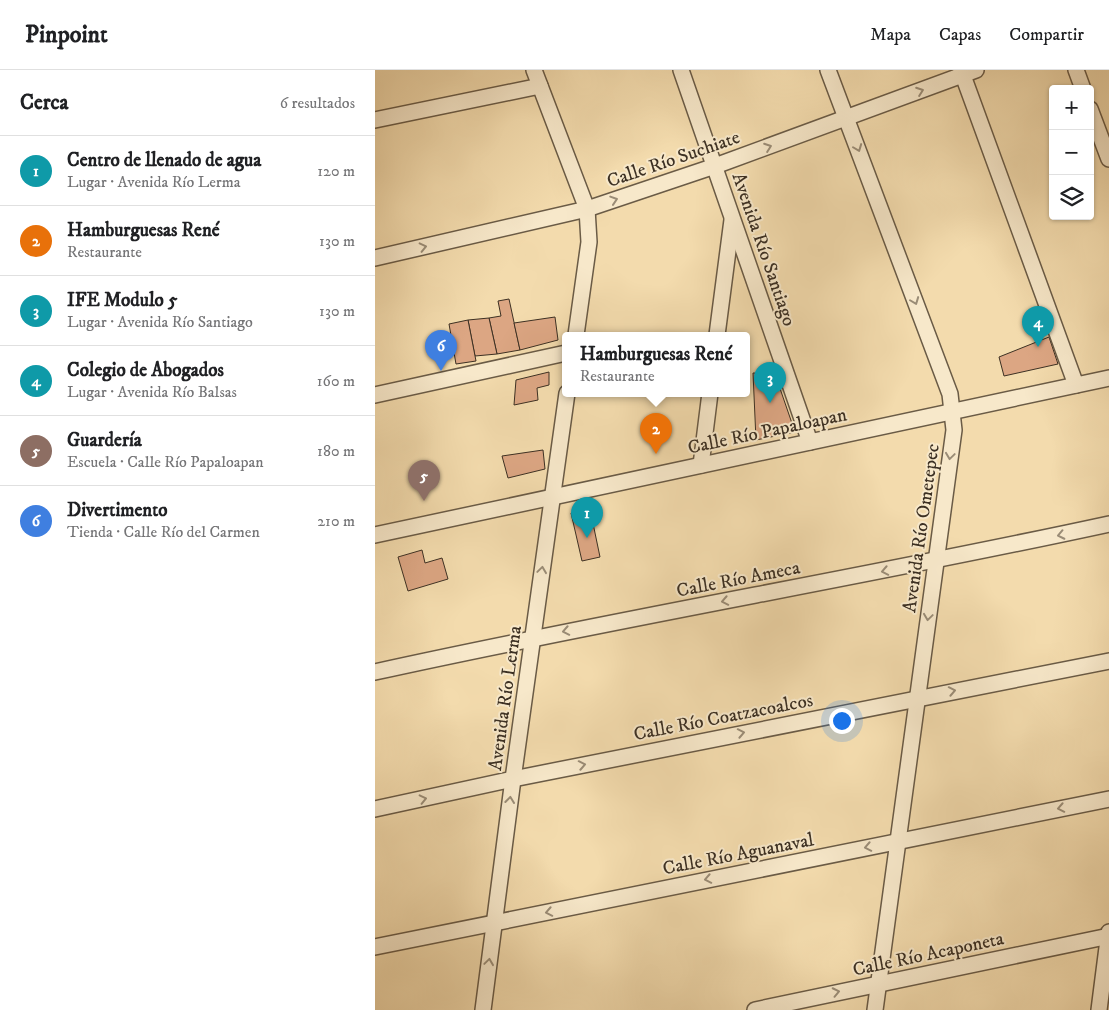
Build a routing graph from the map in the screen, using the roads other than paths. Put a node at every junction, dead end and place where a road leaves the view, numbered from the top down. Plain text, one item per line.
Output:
1 (534, 70) edge
2 (681, 70) edge
3 (828, 70) edge
4 (1076, 70) edge
5 (967, 72) edge
6 (1082, 85) edge
7 (540, 86) junction
8 (846, 118) junction
9 (375, 120) edge
10 (1094, 120) edge
11 (1109, 159) edge
12 (715, 166) junction
13 (587, 209) junction
14 (732, 217) junction
15 (375, 258) edge
16 (576, 332) edge
17 (717, 332) edge
18 (562, 354) edge
19 (1109, 378) edge
20 (1076, 385) junction
21 (375, 395) edge
22 (566, 397) edge
23 (710, 397) edge
24 (953, 411) junction
25 (810, 442) junction
26 (701, 465) junction
27 (553, 496) junction
28 (1109, 524) edge
29 (375, 535) edge
30 (935, 562) junction
31 (533, 637) junction
32 (1109, 662) edge
33 (375, 672) edge
34 (917, 698) junction
35 (513, 779) junction
36 (1109, 799) edge
37 (375, 809) edge
38 (897, 841) junction
39 (495, 923) junction
40 (1109, 935) edge
41 (375, 947) edge
42 (877, 984) junction
43 (483, 1010) edge
44 (755, 1010) edge
45 (875, 1010) edge
46 (1099, 1010) edge

1 - 7 street
2 - 12 street, Avenida Río Santiago
3 - 8 street, Avenida Río Ometepec
4 - 6 street
8 -> 5 street, Calle Río Suchiate
5 - 20 street
7 - 9 street
7 - 13 street
12 -> 8 street, Calle Río Suchiate
8 -> 24 street, Avenida Río Ometepec
10 - 11 street
13 -> 12 street, Calle Río Suchiate
12 - 14 street, Avenida Río Santiago
15 -> 13 street, Calle Río Suchiate
13 - 16 street
14 - 17 street
14 - 25 street, Avenida Río Santiago
18 - 21 street
19 - 20 street, Calle Río Papaloapan
20 - 24 street, Calle Río Papaloapan
22 - 27 street, Avenida Río Lerma
23 - 26 street
24 - 25 street, Calle Río Papaloapan
24 -> 30 street, Avenida Río Ometepec
25 - 26 street, Calle Río Papaloapan
26 - 27 street, Calle Río Papaloapan
27 - 29 street, Calle Río Papaloapan
31 -> 27 street, Avenida Río Lerma
28 -> 30 street, Calle Río Ameca
30 -> 31 street, Calle Río Ameca
30 -> 34 street, Avenida Río Ometepec
31 - 33 street, Calle Río Ameca
31 - 35 street, Avenida Río Lerma
34 -> 32 street, Calle Río Coatzacoalcos
35 -> 34 street, Calle Río Coatzacoalcos
34 - 38 street, Avenida Río Ometepec
37 -> 35 street, Calle Río Coatzacoalcos
39 -> 35 street, Avenida Río Lerma
36 -> 38 street, Calle Río Aguanaval
38 -> 39 street, Calle Río Aguanaval
38 - 42 street, Avenida Río Ometepec
39 - 41 street, Calle Río Aguanaval
43 -> 39 street, Avenida Río Lerma
40 - 42 street, Calle Río Acaponeta
40 - 46 street
44 -> 42 street, Calle Río Acaponeta
42 - 45 street, Avenida Río Ometepec

